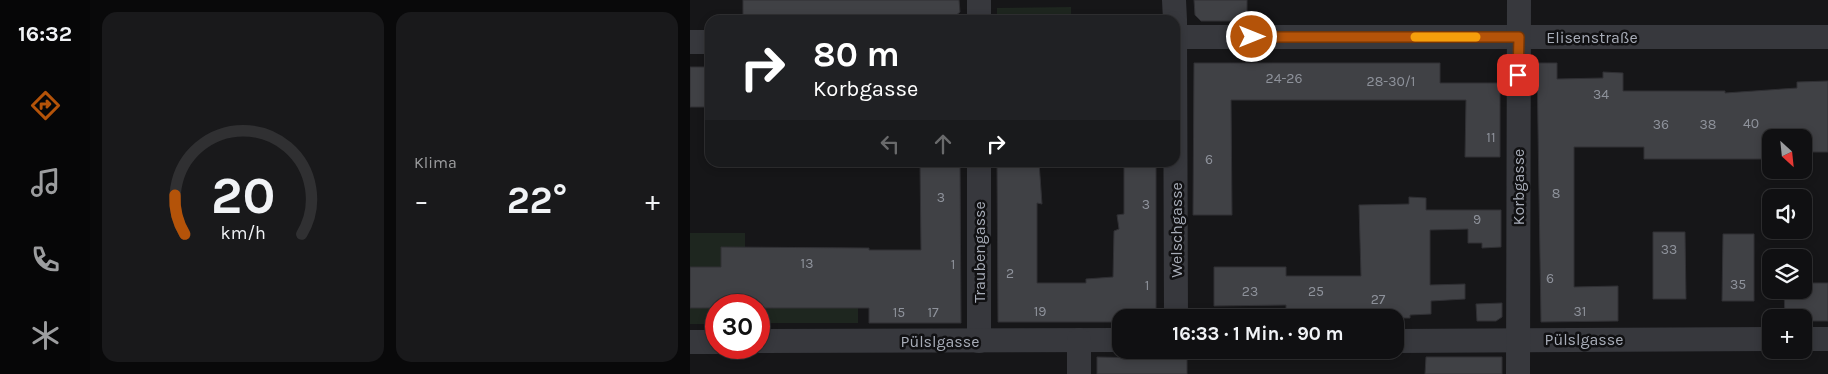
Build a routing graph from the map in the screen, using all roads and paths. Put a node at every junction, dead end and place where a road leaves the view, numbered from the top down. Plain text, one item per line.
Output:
1 (978, 0) edge
2 (1174, 0) edge
3 (1518, 0) edge
4 (979, 15) edge
5 (1175, 15) edge
6 (1180, 37) edge
7 (1519, 37) junction
8 (1828, 37) edge
9 (690, 42) edge
10 (705, 42) edge
11 (979, 167) edge
12 (1175, 167) edge
13 (1176, 309) edge
14 (1762, 339) edge
15 (1812, 339) edge
16 (1828, 339) edge
17 (1079, 340) junction
18 (1112, 340) edge
19 (1404, 340) edge
20 (1517, 340) junction
21 (770, 341) edge
22 (979, 341) junction
23 (690, 342) edge
24 (705, 342) edge
25 (1078, 374) edge
26 (1518, 374) edge

1 - 4 street
2 - 5 street, Welschgasse
3 - 7 street, Korbgasse
6 - 7 street, Elisenstraße
7 - 8 street, Elisenstraße
7 - 20 street, Korbgasse
9 - 10 street
11 - 22 street, Traubengasse
12 - 13 street, Welschgasse
14 - 20 street, Pülslgasse
15 - 16 street
17 - 18 street, Pülslgasse
17 - 22 street, Pülslgasse
17 - 25 street
19 - 20 street, Pülslgasse
20 - 26 street, Korbgasse
21 - 22 street, Pülslgasse
23 - 24 street

